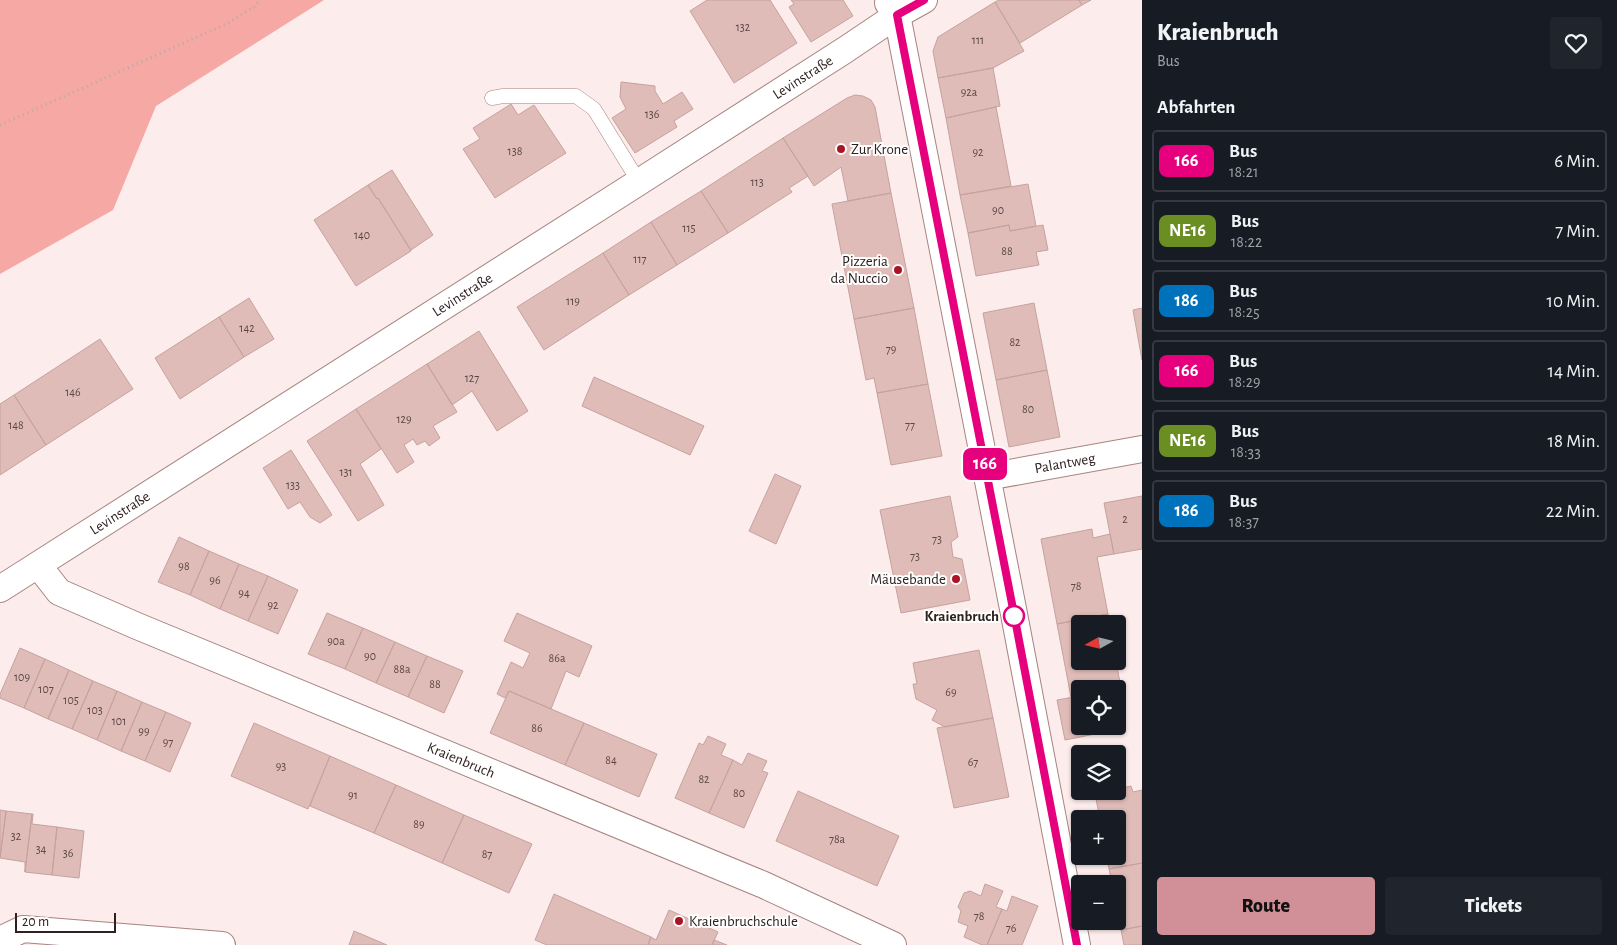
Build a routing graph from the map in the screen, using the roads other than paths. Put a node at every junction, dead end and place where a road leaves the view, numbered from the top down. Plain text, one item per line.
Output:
1 (924, 0) edge
2 (892, 7) edge
3 (492, 98) dead end
4 (640, 182) junction
5 (1142, 449) edge
6 (987, 477) junction
7 (38, 565) junction
8 (0, 589) edge
9 (0, 940) edge
10 (222, 945) edge
11 (893, 945) edge
12 (1076, 945) edge

1 - 2 street, Levinstraße
2 - 4 street, Levinstraße
2 - 6 street
3 - 4 lane
4 - 7 street, Levinstraße
5 - 6 street, Palantweg
6 - 12 street
7 - 8 street, Levinstraße
7 - 11 street, Kraienbruch
9 - 10 street

